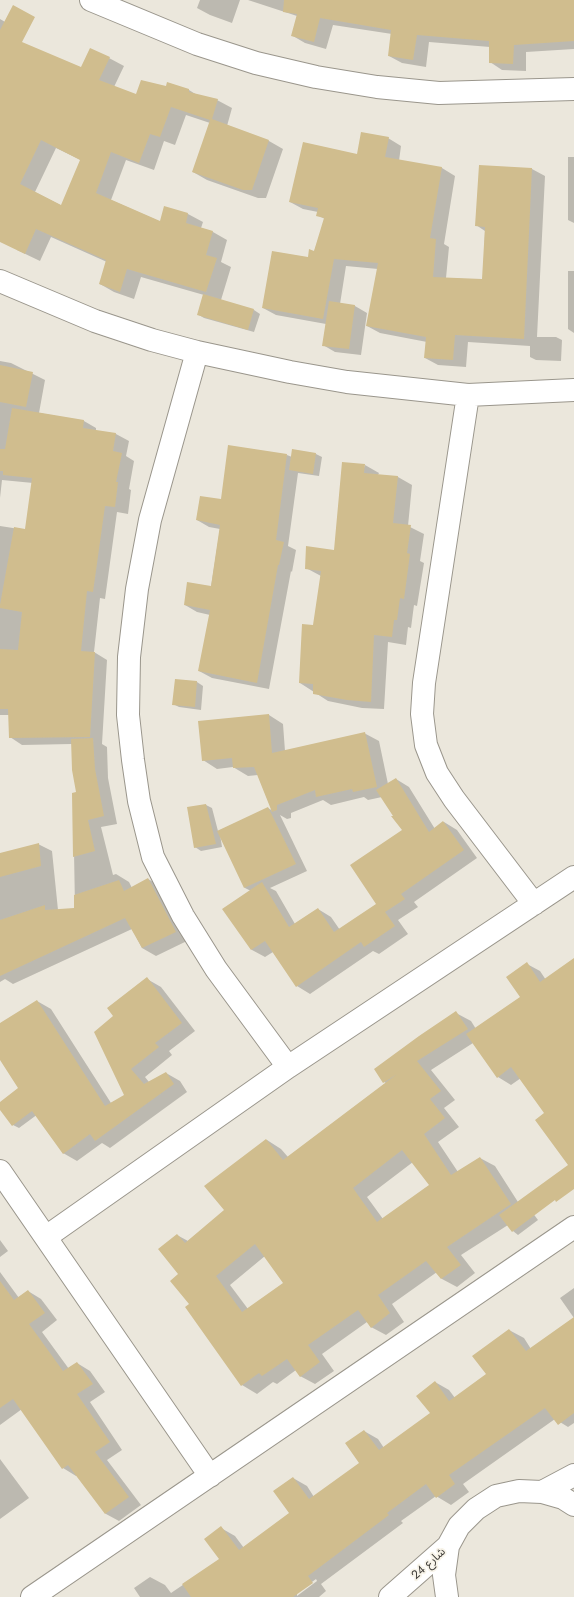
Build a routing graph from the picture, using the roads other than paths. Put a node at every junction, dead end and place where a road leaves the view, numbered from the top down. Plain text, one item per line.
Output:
1 (91, 0) edge
2 (574, 89) edge
3 (0, 281) edge
4 (197, 352) junction
5 (574, 390) edge
6 (468, 395) junction
7 (574, 877) edge
8 (534, 904) junction
9 (288, 1067) junction
10 (0, 1171) edge
11 (574, 1227) edge
12 (46, 1237) junction
13 (210, 1476) junction
14 (574, 1476) edge
15 (542, 1492) junction
16 (574, 1505) edge
17 (448, 1546) junction
18 (32, 1597) edge
19 (390, 1597) edge
20 (447, 1597) edge

1 - 2 street
3 - 4 street
4 - 6 street
4 - 9 street
5 - 6 street
6 - 8 street
7 - 8 street
8 - 9 street
9 - 12 street
10 - 12 street
11 - 13 street
12 - 13 street
13 - 18 street
14 - 15 street
15 - 16 street
15 - 17 street
17 - 19 street, شارع 24
17 - 20 street

